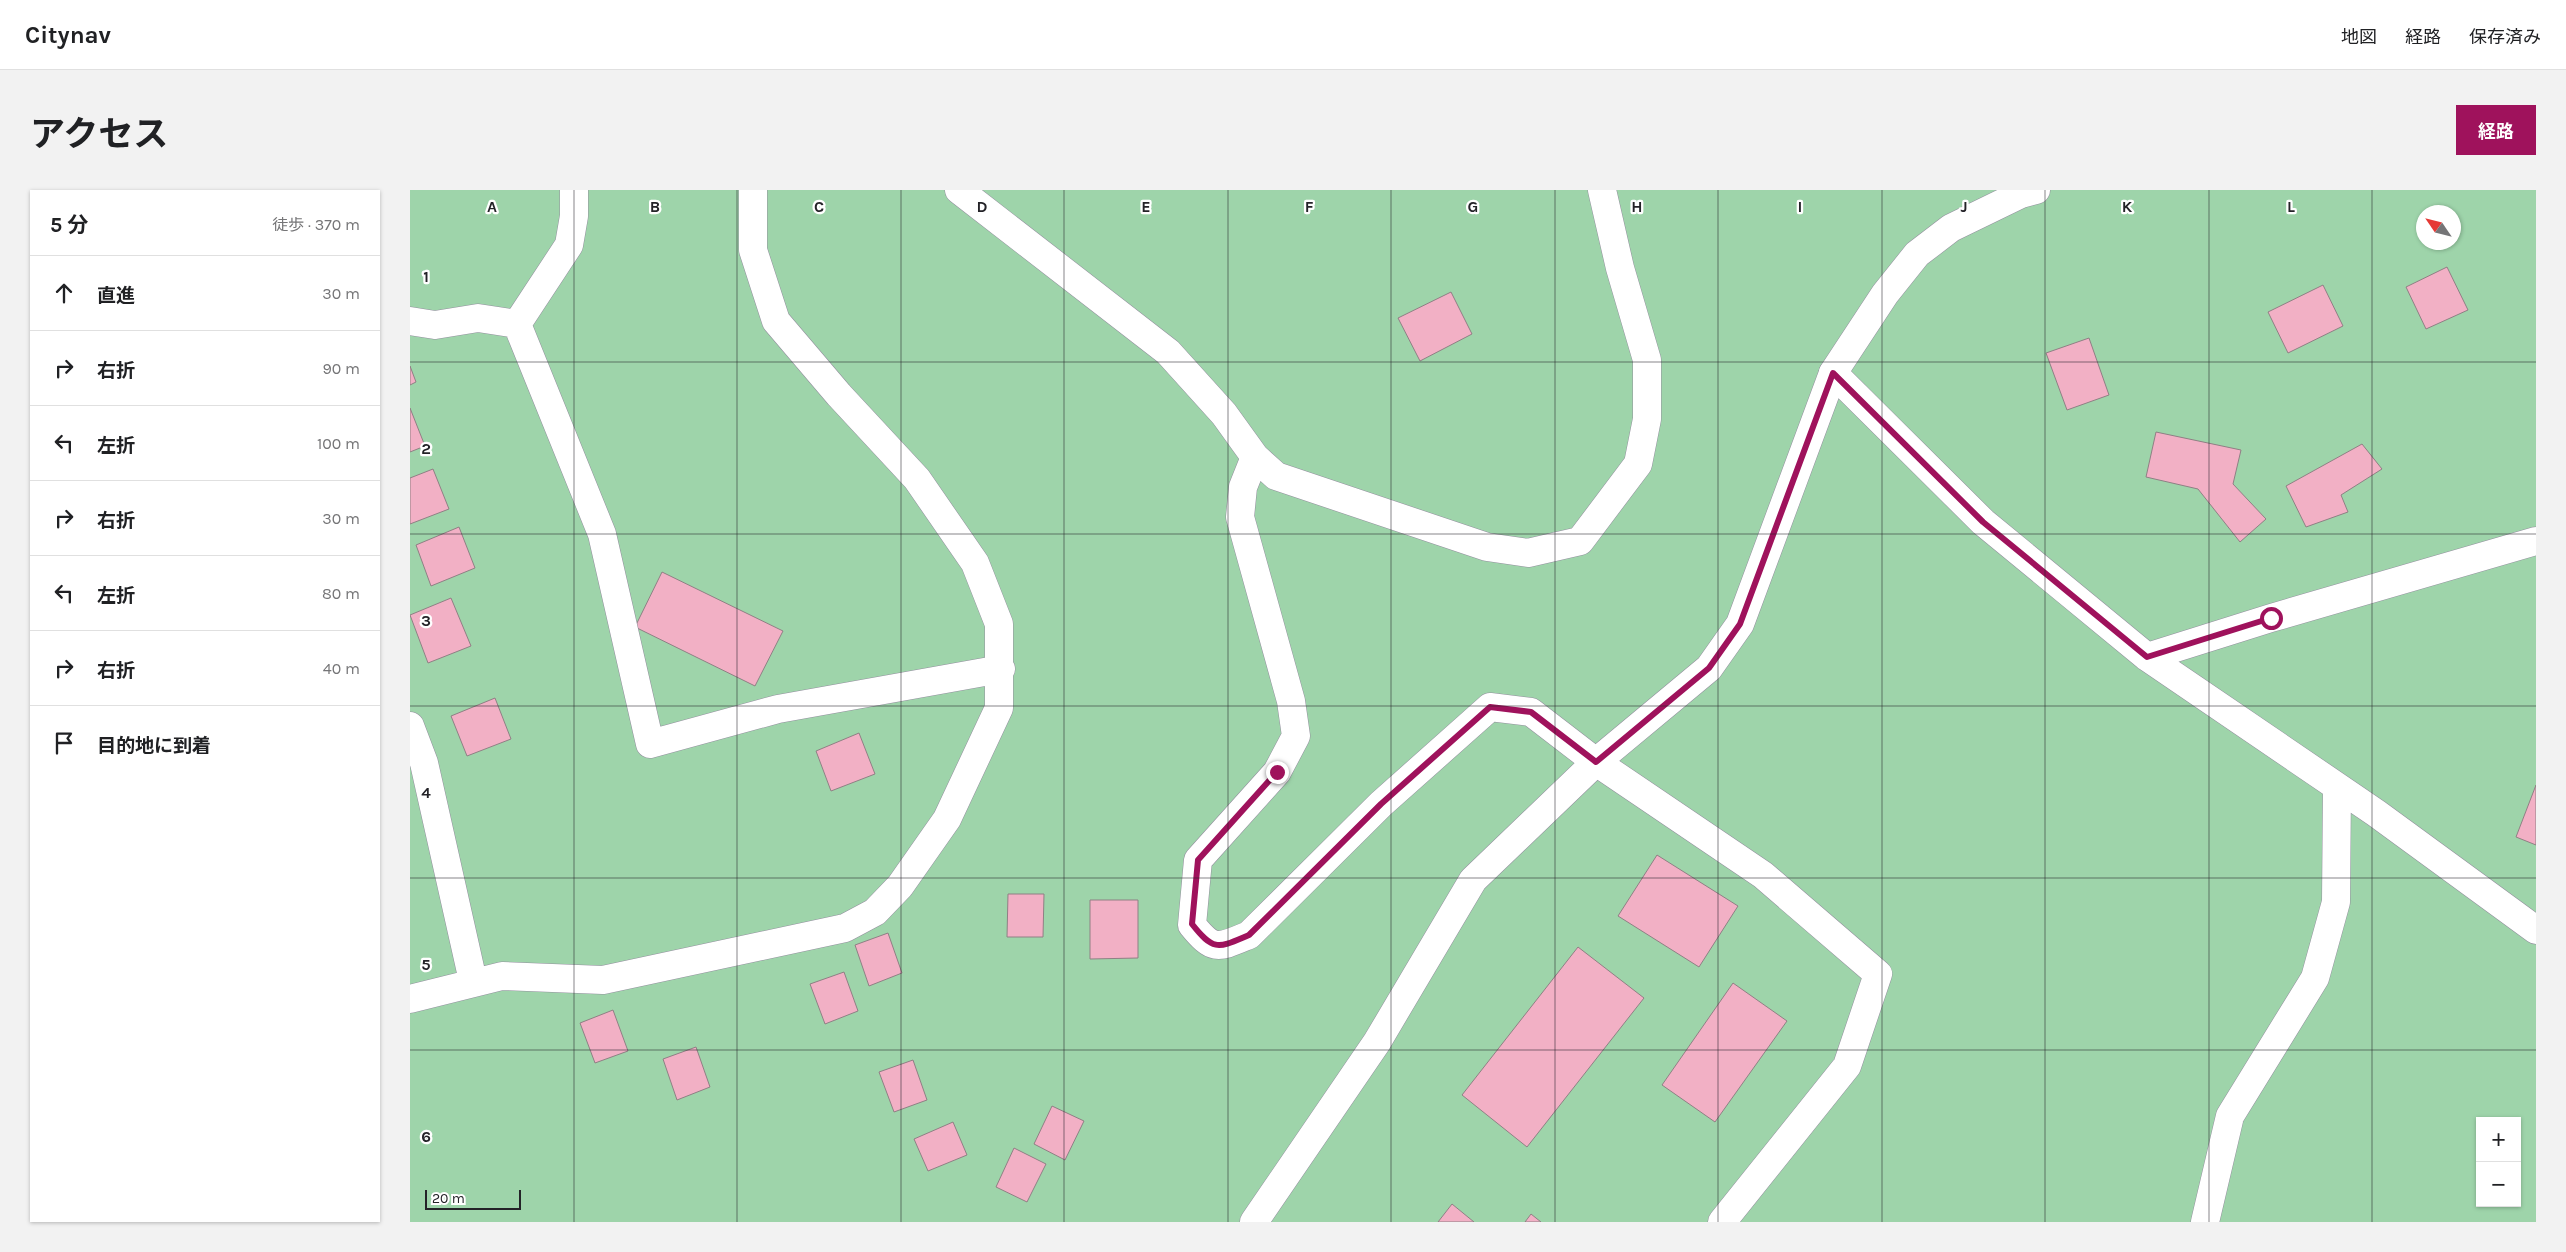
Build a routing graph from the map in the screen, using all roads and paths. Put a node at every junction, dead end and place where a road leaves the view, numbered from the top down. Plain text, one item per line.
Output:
1 (574, 190) edge
2 (753, 190) edge
3 (959, 190) edge
4 (1602, 190) edge
5 (2036, 190) edge
6 (410, 321) edge
7 (517, 324) junction
8 (1833, 373) junction
9 (1255, 457) junction
10 (2536, 541) edge
11 (2147, 657) junction
12 (1000, 669) junction
13 (410, 726) edge
14 (1596, 762) junction
15 (2337, 787) junction
16 (2536, 930) edge
17 (473, 981) junction
18 (410, 998) edge
19 (1254, 1222) edge
20 (1722, 1222) edge
21 (2205, 1222) edge

1 - 7 street
2 - 12 street
3 - 9 street
4 - 9 street
5 - 8 street
6 - 7 street
7 - 12 street
8 - 11 street
8 - 14 street
9 - 14 street
10 - 11 street
11 - 15 street
12 - 17 street
13 - 17 street
14 - 19 street
14 - 20 street
15 - 16 street
15 - 21 street
17 - 18 street

